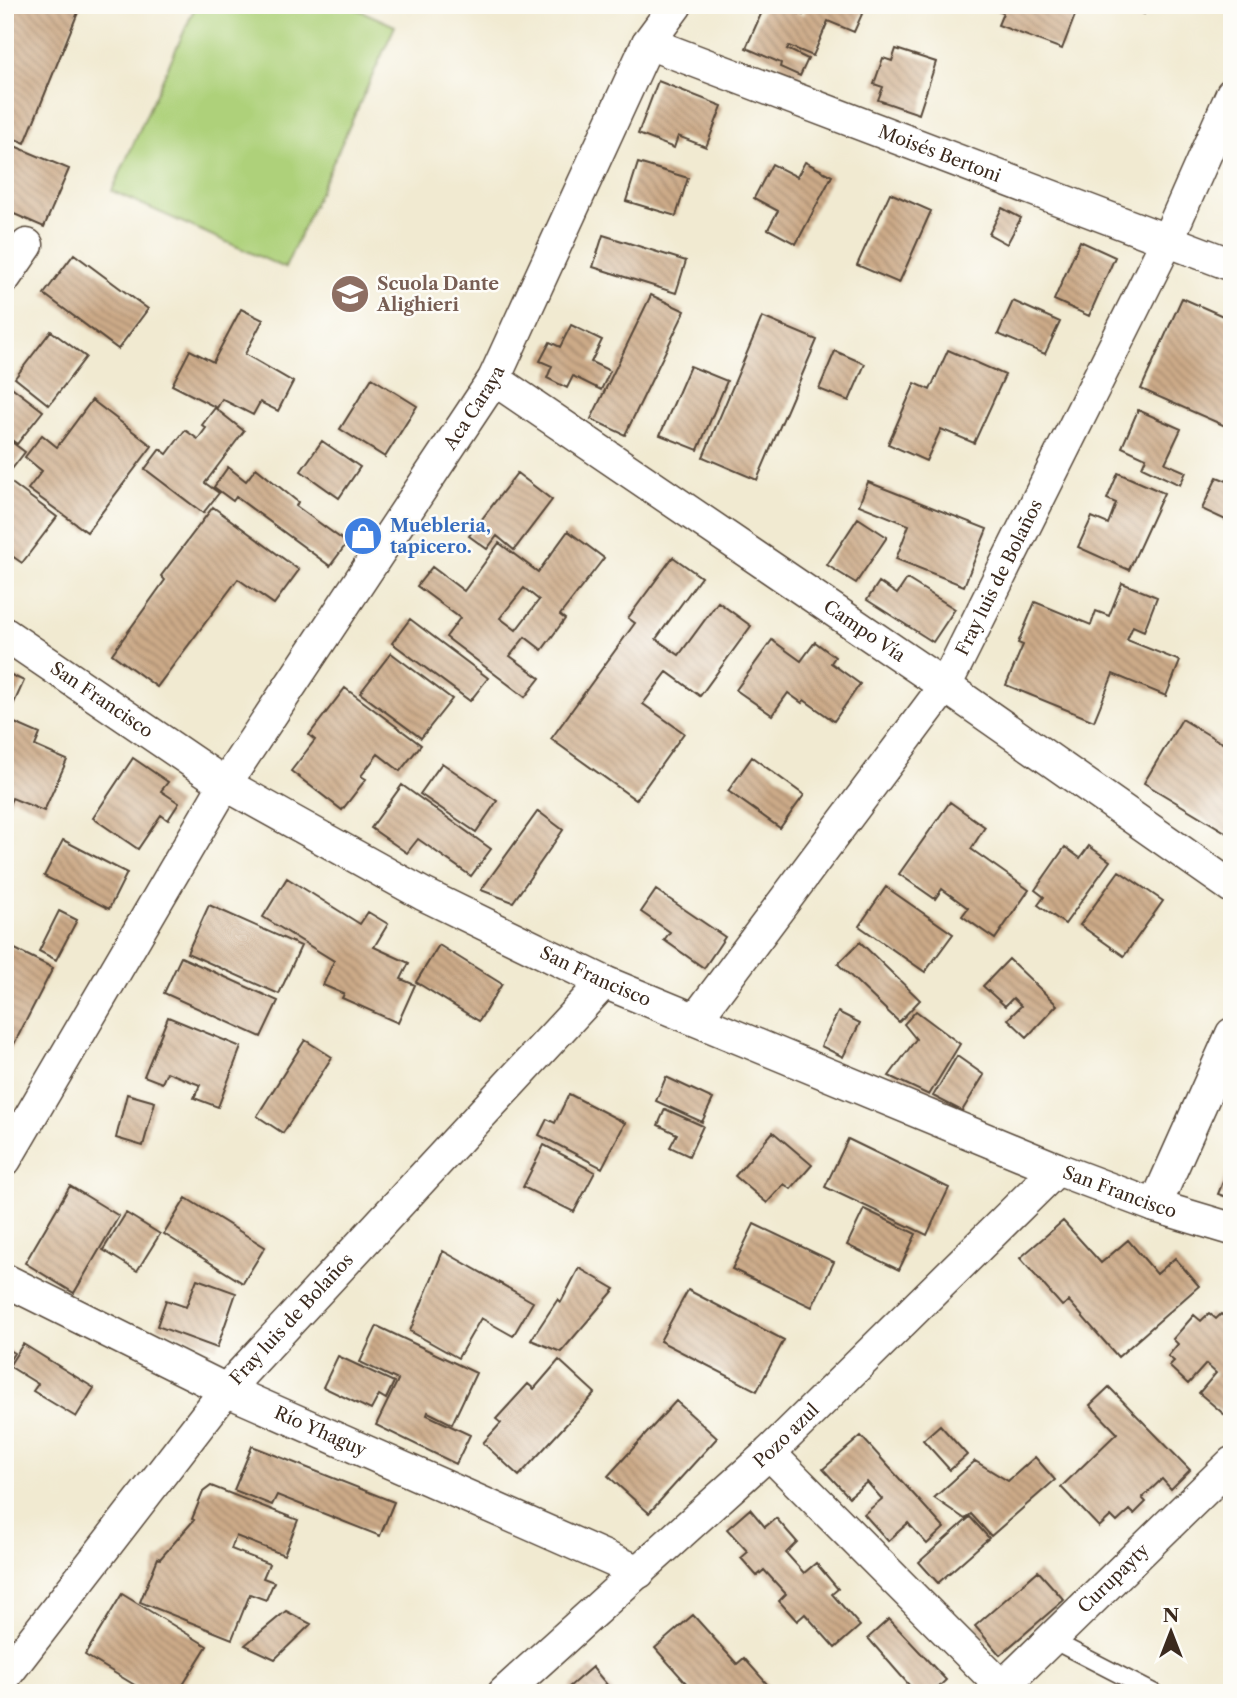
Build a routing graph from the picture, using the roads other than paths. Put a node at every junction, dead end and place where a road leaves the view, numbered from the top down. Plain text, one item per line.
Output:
1 (676, 5) edge
2 (648, 43) junction
3 (1232, 94) edge
4 (1167, 240) junction
5 (27, 245) dead end
6 (1232, 265) edge
7 (5, 277) edge
8 (494, 380) junction
9 (5, 634) edge
10 (945, 686) junction
11 (225, 784) junction
12 (1232, 887) edge
13 (604, 982) junction
14 (696, 1019) junction
15 (1232, 1034) edge
16 (5, 1160) edge
17 (1057, 1169) junction
18 (1155, 1206) junction
19 (1232, 1229) edge
20 (5, 1280) edge
21 (226, 1390) junction
22 (769, 1453) junction
23 (1232, 1463) edge
24 (639, 1572) junction
25 (1052, 1640) junction
26 (5, 1676) edge
27 (999, 1690) edge
28 (505, 1693) edge
29 (1154, 1693) edge

1 - 2 street, Aca Caraya
2 - 4 street, Moisés Bertoni
2 - 8 street, Aca Caraya
3 - 4 street, Fray luis de Bolaños
4 - 6 street, Moisés Bertoni
4 - 10 street, Fray luis de Bolaños
5 - 7 street
8 - 10 street, Campo Vía
8 - 11 street, Aca Caraya
9 - 11 street, San Francisco
10 - 12 street, Campo Vía
10 - 14 street, Fray luis de Bolaños
11 - 13 street, San Francisco
11 - 16 street, Aca Caraya
13 - 14 street, San Francisco
13 - 21 street, Fray luis de Bolaños
14 - 17 street, San Francisco
15 - 18 street
17 - 18 street, San Francisco
17 - 22 street, Pozo azul
18 - 19 street, San Francisco
20 - 21 street, Río Yhaguy
21 - 24 street, Río Yhaguy
21 - 26 street, Fray luis de Bolaños
22 - 24 street, Pozo azul
22 - 27 street
23 - 25 street, Curupayty
24 - 28 street, Pozo azul
25 - 27 street, Curupayty
25 - 29 lane

